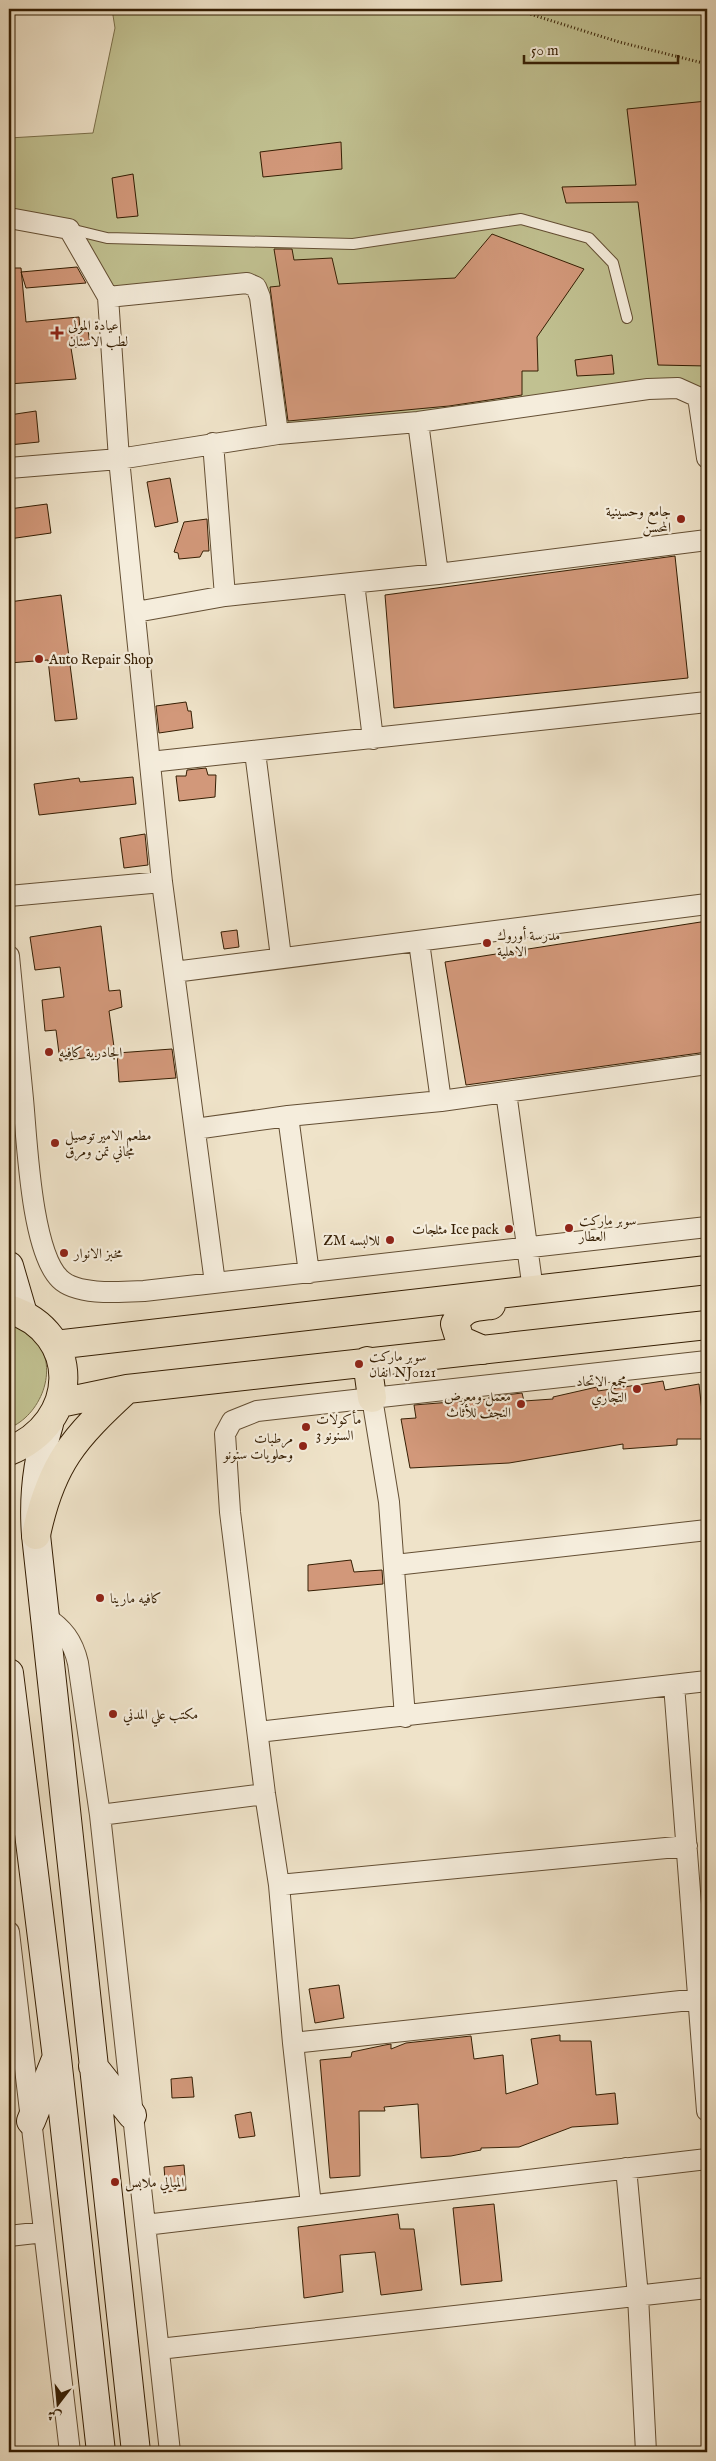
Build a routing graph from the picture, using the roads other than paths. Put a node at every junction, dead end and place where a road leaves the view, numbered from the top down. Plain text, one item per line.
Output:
1 (9, 218) edge
2 (69, 229) junction
3 (108, 297) junction
4 (627, 318) dead end
5 (418, 422) junction
6 (278, 434) junction
7 (213, 443) junction
8 (707, 458) edge
9 (119, 459) junction
10 (9, 468) edge
11 (707, 540) edge
12 (438, 574) junction
13 (354, 583) junction
14 (225, 596) junction
15 (136, 612) junction
16 (707, 702) edge
17 (374, 739) junction
18 (256, 752) junction
19 (150, 762) junction
20 (162, 882) junction
21 (9, 896) edge
22 (707, 904) edge
23 (420, 942) junction
24 (9, 956) edge
25 (281, 957) junction
26 (174, 972) junction
27 (707, 1064) edge
28 (506, 1092) junction
29 (441, 1101) junction
30 (288, 1116) junction
31 (195, 1129) junction
32 (707, 1227) edge
33 (528, 1247) junction
34 (9, 1266) edge
35 (707, 1270) edge
36 (308, 1273) junction
37 (215, 1283) junction
38 (574, 1286) junction
39 (534, 1290) junction
40 (16, 1312) edge
41 (707, 1325) edge
42 (55, 1345) junction
43 (482, 1350) junction
44 (367, 1361) junction
45 (707, 1361) edge
46 (127, 1389) junction
47 (372, 1398) junction
48 (54, 1414) junction
49 (9, 1451) edge
50 (707, 1530) edge
51 (36, 1535) junction
52 (395, 1565) junction
53 (44, 1616) junction
54 (9, 1673) edge
55 (707, 1681) edge
56 (674, 1685) junction
57 (405, 1717) junction
58 (258, 1732) junction
59 (265, 1794) junction
60 (100, 1815) junction
61 (687, 1846) junction
62 (280, 1885) junction
63 (9, 1932) edge
64 (699, 1998) junction
65 (293, 2043) junction
66 (57, 2058) junction
67 (93, 2066) junction
68 (707, 2111) edge
69 (132, 2115) junction
70 (30, 2121) junction
71 (707, 2159) edge
72 (626, 2168) junction
73 (311, 2205) junction
74 (145, 2225) junction
75 (44, 2232) junction
76 (9, 2236) edge
77 (707, 2288) edge
78 (638, 2296) junction
79 (159, 2349) junction
80 (70, 2452) edge
81 (101, 2452) edge
82 (136, 2452) edge
83 (170, 2452) edge
84 (646, 2452) edge

1 - 2 street
2 - 3 street
2 - 4 lane
3 - 6 street
3 - 9 street
5 - 6 street
5 - 8 street
5 - 12 street
6 - 7 street
7 - 9 street
7 - 14 street
9 - 10 street
9 - 15 street
11 - 12 street
12 - 13 street
13 - 14 street
13 - 17 street
14 - 15 street
15 - 19 street
16 - 17 street
17 - 18 street
18 - 19 street
18 - 25 street
19 - 20 street
20 - 21 street
20 - 26 street
22 - 23 street
23 - 25 street
23 - 29 street
24 - 37 street
25 - 26 street
26 - 31 street
27 - 28 street
28 - 29 street
28 - 33 street
29 - 30 street
30 - 31 street
30 - 36 street
31 - 37 street
32 - 33 street
33 - 36 street
33 - 39 street
34 - 40 main road
35 - 38 main road
36 - 37 street
38 - 39 main road
38 - 43 main road
39 - 42 main road
40 - 42 main road
41 - 43 main road
42 - 48 main road
43 - 44 main road
44 - 46 main road
44 - 47 main road
45 - 47 street
46 - 48 main road
46 - 51 main road
47 - 52 street
47 - 58 street
48 - 49 main road
48 - 51 main road
50 - 52 street
51 - 53 main road
52 - 57 street
53 - 60 street
53 - 67 main road
54 - 66 main road
55 - 56 street
56 - 57 street
56 - 61 street
57 - 58 street
58 - 59 street
59 - 60 street
59 - 62 street
60 - 69 street
61 - 62 street
61 - 64 street
62 - 65 street
63 - 70 street
64 - 65 street
64 - 68 street
65 - 73 street
66 - 70 main road
66 - 81 main road
67 - 69 main road
67 - 82 main road
69 - 74 street
70 - 75 street
71 - 72 street
72 - 73 street
72 - 78 street
73 - 74 street
74 - 79 street
75 - 76 street
75 - 80 street
77 - 78 street
78 - 79 street
78 - 84 street
79 - 83 street

